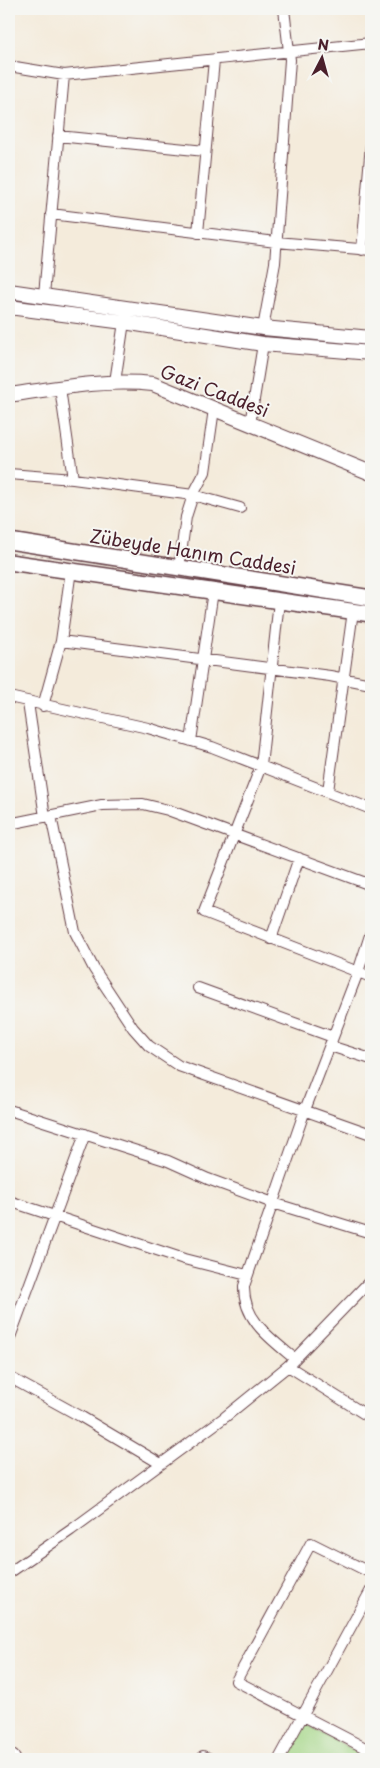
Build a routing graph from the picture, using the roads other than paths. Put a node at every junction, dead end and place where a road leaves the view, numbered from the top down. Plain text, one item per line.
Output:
1 (284, 9) edge
2 (371, 43) edge
3 (289, 52) junction
4 (214, 60) junction
5 (9, 66) edge
6 (64, 75) junction
7 (58, 136) junction
8 (371, 144) edge
9 (206, 152) junction
10 (370, 173) edge
11 (51, 214) junction
12 (198, 232) junction
13 (276, 242) junction
14 (366, 250) edge
15 (9, 291) edge
16 (44, 295) junction
17 (9, 307) edge
18 (124, 322) junction
19 (263, 328) junction
20 (371, 338) edge
21 (263, 344) junction
22 (371, 353) edge
23 (115, 382) junction
24 (60, 388) junction
25 (9, 395) edge
26 (214, 409) junction
27 (250, 424) junction
28 (371, 473) edge
29 (9, 474) edge
30 (73, 479) junction
31 (193, 495) junction
32 (240, 508) dead end
33 (9, 541) edge
34 (9, 562) edge
35 (180, 568) junction
36 (71, 570) junction
37 (213, 591) junction
38 (371, 598) edge
39 (280, 601) junction
40 (353, 611) junction
41 (371, 614) edge
42 (61, 641) junction
43 (204, 660) junction
44 (273, 668) junction
45 (345, 679) junction
46 (371, 684) edge
47 (9, 697) edge
48 (28, 703) junction
49 (43, 706) junction
50 (191, 741) junction
51 (261, 766) junction
52 (328, 791) junction
53 (371, 809) edge
54 (48, 817) junction
55 (9, 824) edge
56 (235, 834) junction
57 (299, 858) junction
58 (371, 885) edge
59 (371, 932) edge
60 (271, 939) junction
61 (358, 972) junction
62 (371, 977) edge
63 (198, 988) dead end
64 (332, 1042) junction
65 (371, 1060) edge
66 (9, 1110) edge
67 (305, 1110) junction
68 (85, 1134) junction
69 (371, 1134) edge
70 (9, 1201) edge
71 (273, 1203) junction
72 (53, 1216) junction
73 (371, 1233) edge
74 (247, 1275) junction
75 (371, 1280) edge
76 (9, 1340) edge
77 (292, 1362) junction
78 (9, 1377) edge
79 (371, 1418) edge
80 (161, 1464) junction
81 (9, 1572) edge
82 (371, 1573) edge
83 (371, 1590) edge
84 (302, 1715) junction
85 (371, 1751) edge
86 (279, 1759) edge

1 - 3 street
2 - 3 street
3 - 4 street
3 - 13 street
4 - 6 street
4 - 9 street
5 - 6 street
6 - 7 street
7 - 9 street
7 - 11 street
8 - 10 street
9 - 12 street
10 - 14 street
11 - 12 street
11 - 16 street
12 - 13 street
13 - 14 street
13 - 19 street
15 - 16 street
16 - 19 street
17 - 18 street
18 - 21 street
18 - 23 street
19 - 20 street
21 - 22 street
21 - 27 street
23 - 24 street, Gazi Caddesi
23 - 26 street, Gazi Caddesi
24 - 25 street, Gazi Caddesi
24 - 30 street
26 - 27 street, Gazi Caddesi
26 - 31 street
27 - 28 street, Gazi Caddesi
29 - 30 street
30 - 31 street
31 - 32 street
31 - 35 street
33 - 35 main road, Zübeyde Hanım Caddesi
34 - 36 main road
35 - 38 main road, Zübeyde Hanım Caddesi
36 - 37 main road
36 - 42 street
37 - 39 main road
37 - 43 street
39 - 40 main road
39 - 44 street
40 - 41 main road
40 - 45 street
42 - 43 street
42 - 49 street
43 - 44 street
43 - 50 street
44 - 45 street
44 - 51 street
45 - 46 street
45 - 52 street
47 - 48 street
48 - 49 street
48 - 54 street
49 - 50 street
50 - 51 street
51 - 52 street
51 - 56 street
52 - 53 street
54 - 55 street
54 - 56 street
54 - 67 street
56 - 57 street
56 - 60 street
57 - 58 street
57 - 60 street
59 - 61 street
60 - 61 street
61 - 62 street
61 - 64 street
63 - 64 street
64 - 65 street
64 - 67 street
66 - 68 street
67 - 69 street
67 - 71 street
68 - 71 street
68 - 72 street
70 - 72 street
71 - 73 street
71 - 74 street
72 - 74 street
72 - 76 street
74 - 77 street
75 - 77 street
77 - 79 street
77 - 80 street
78 - 80 street
80 - 81 street
82 - 84 street
83 - 84 street
84 - 85 street
84 - 86 street

